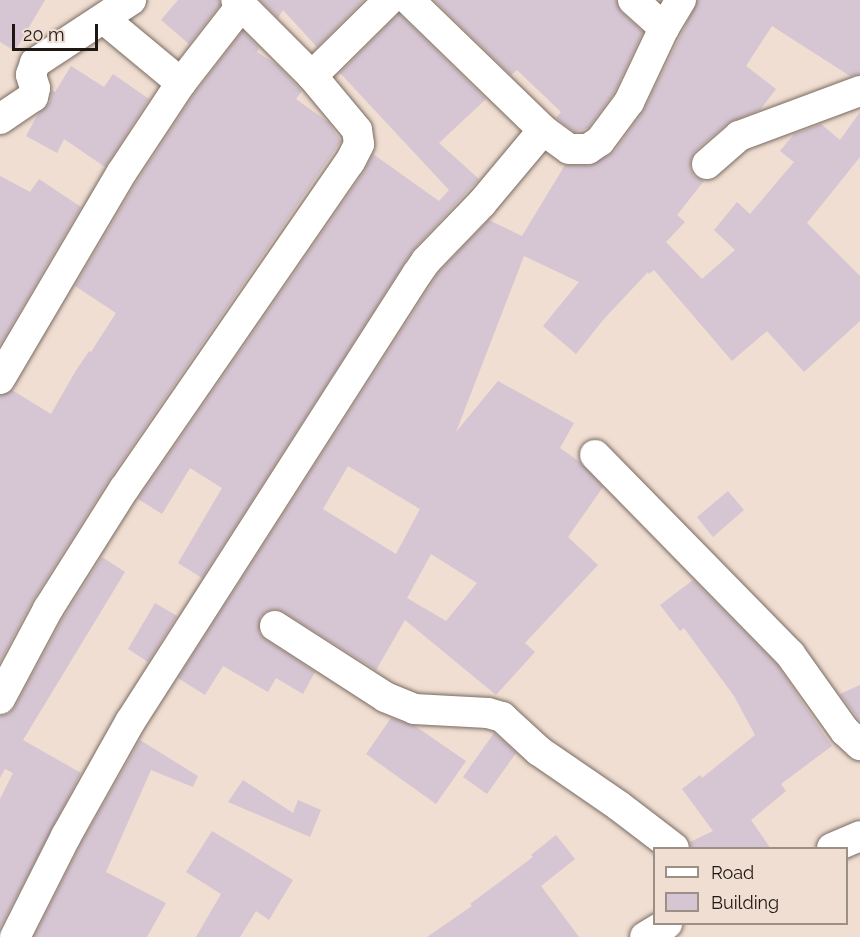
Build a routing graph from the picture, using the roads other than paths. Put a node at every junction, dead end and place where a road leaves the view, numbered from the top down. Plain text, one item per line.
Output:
1 (131, 0) edge
2 (389, 0) edge
3 (409, 0) edge
4 (633, 0) edge
5 (681, 0) edge
6 (239, 3) edge
7 (110, 24) junction
8 (664, 28) junction
9 (312, 76) junction
10 (181, 83) junction
11 (860, 91) edge
12 (0, 119) edge
13 (543, 130) junction
14 (707, 164) dead end
15 (0, 379) edge
16 (595, 455) dead end
17 (275, 626) dead end
18 (0, 699) edge
19 (860, 745) edge
20 (860, 836) edge
21 (671, 847) edge
22 (836, 847) edge
23 (665, 925) edge
24 (15, 937) edge
25 (645, 937) edge

1 - 7 street
2 - 9 street
3 - 13 street
4 - 8 street
5 - 8 street
6 - 9 street
6 - 10 street
7 - 10 street
7 - 12 street
8 - 13 street
9 - 18 street
10 - 15 street
11 - 14 street
13 - 24 street
16 - 19 street
17 - 21 street
20 - 22 street
23 - 25 street

